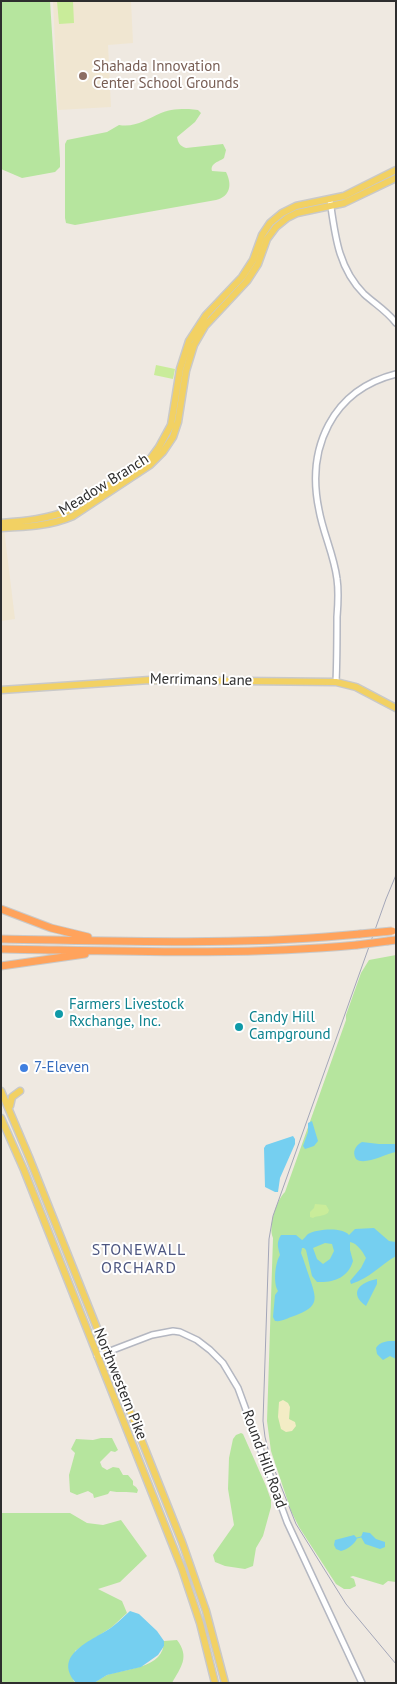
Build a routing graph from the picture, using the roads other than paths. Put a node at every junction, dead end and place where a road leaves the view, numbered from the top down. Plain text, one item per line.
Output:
1 (396, 170) edge
2 (396, 178) edge
3 (330, 203) junction
4 (396, 323) edge
5 (396, 374) edge
6 (170, 436) junction
7 (1, 523) edge
8 (1, 528) edge
9 (336, 682) junction
10 (1, 690) edge
11 (396, 708) edge
12 (1, 909) edge
13 (394, 930) edge
14 (1, 939) edge
15 (146, 941) junction
16 (392, 941) edge
17 (1, 949) edge
18 (143, 951) junction
19 (1, 966) edge
20 (20, 1091) dead end
21 (2, 1094) edge
22 (10, 1110) junction
23 (1, 1118) edge
24 (41, 1212) junction
25 (53, 1218) junction
26 (107, 1352) junction
27 (97, 1356) junction
28 (215, 1683) edge
29 (225, 1683) edge
30 (362, 1683) edge

1 - 3 main road
2 - 3 main road
3 - 4 street
3 - 6 main road
5 - 9 street
6 - 7 main road, Meadow Branch
6 - 8 main road, Meadow Branch
9 - 10 main road, Merrimans Lane
9 - 11 main road, Merrimans Lane
12 - 15 highway
13 - 15 highway, bridge
14 - 15 highway
16 - 18 highway, bridge
17 - 18 highway
18 - 19 highway
20 - 22 main road
21 - 22 main road, Northwestern Pike
22 - 25 main road, Northwestern Pike
23 - 24 main road, Northwestern Pike
24 - 25 main road
24 - 27 main road, Northwestern Pike
25 - 26 main road, Northwestern Pike
26 - 27 street, Round Hill Road
26 - 29 main road, Northwestern Pike
26 - 30 street, Round Hill Road
27 - 28 main road, Northwestern Pike

